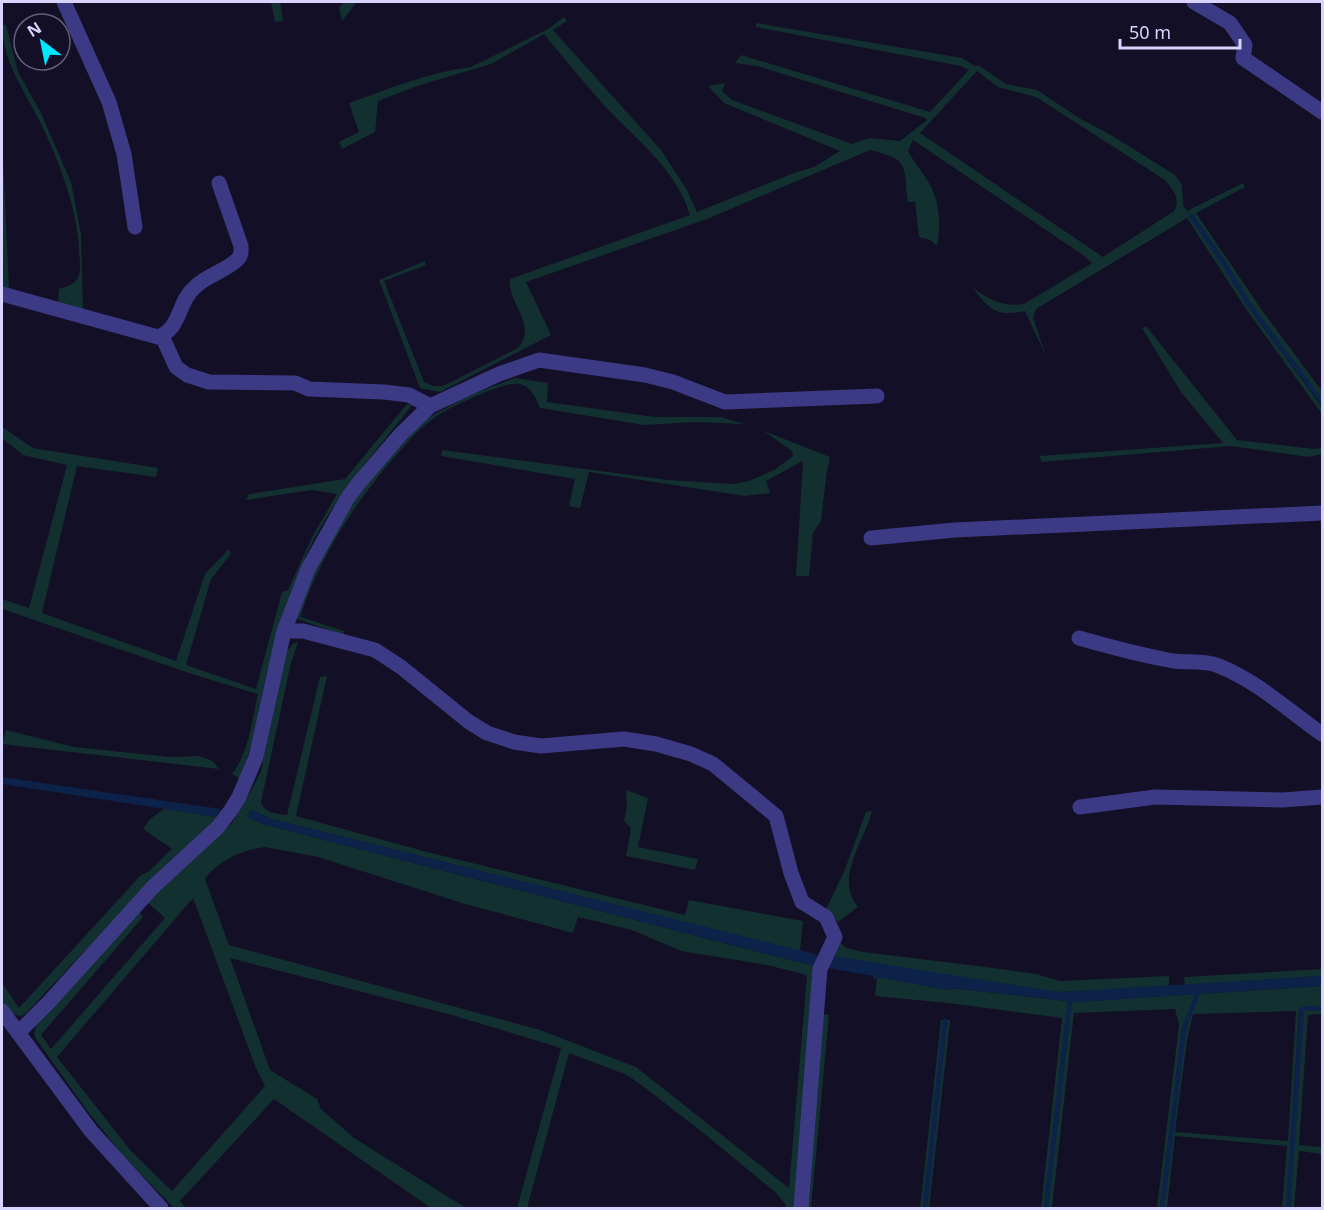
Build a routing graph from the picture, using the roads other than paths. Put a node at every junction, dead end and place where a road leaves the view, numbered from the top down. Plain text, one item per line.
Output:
1 (64, 2) edge
2 (1194, 2) edge
3 (1323, 112) edge
4 (219, 183) dead end
5 (135, 227) dead end
6 (2, 294) edge
7 (162, 336) junction
8 (877, 396) dead end
9 (430, 406) junction
10 (1323, 513) edge
11 (871, 538) dead end
12 (284, 631) junction
13 (1079, 638) dead end
14 (1323, 734) edge
15 (1323, 797) edge
16 (1080, 807) dead end
17 (3, 1014) edge
18 (19, 1032) junction
19 (152, 1206) edge
20 (801, 1209) edge

1 - 5 street
2 - 3 street
4 - 7 street
6 - 7 street
7 - 9 street
8 - 9 street
9 - 12 street
10 - 11 street
12 - 18 street
12 - 20 street
13 - 14 street
15 - 16 street
17 - 18 street
18 - 19 street

